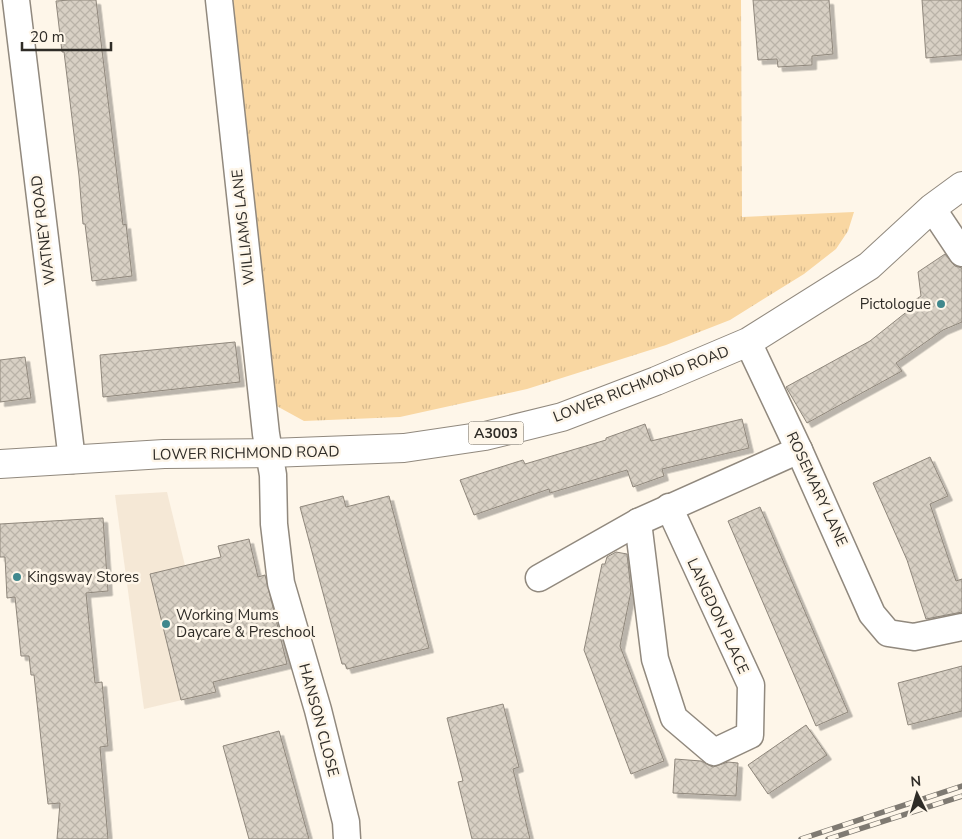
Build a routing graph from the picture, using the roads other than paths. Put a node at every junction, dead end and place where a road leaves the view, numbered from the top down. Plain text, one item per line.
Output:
1 (16, 0) edge
2 (218, 0) edge
3 (962, 186) edge
4 (932, 208) junction
5 (962, 253) edge
6 (748, 342) junction
7 (799, 450) junction
8 (270, 453) junction
9 (72, 460) junction
10 (0, 464) edge
11 (668, 507) junction
12 (638, 522) junction
13 (539, 578) dead end
14 (962, 627) edge
15 (347, 839) edge

1 - 9 street, WATNEY ROAD
2 - 8 street, WILLIAMS LANE
3 - 4 main road, LOWER RICHMOND ROAD / A3003
4 - 5 street
4 - 6 main road, LOWER RICHMOND ROAD / A3003
6 - 7 street, ROSEMARY LANE
6 - 8 main road, LOWER RICHMOND ROAD / A3003
7 - 11 street
7 - 14 street, ROSEMARY LANE
8 - 9 main road, LOWER RICHMOND ROAD / A3003
8 - 15 street, HANSON CLOSE
9 - 10 main road, LOWER RICHMOND ROAD / A3003
11 - 12 street
11 - 12 street, LANGDON PLACE
12 - 13 street

